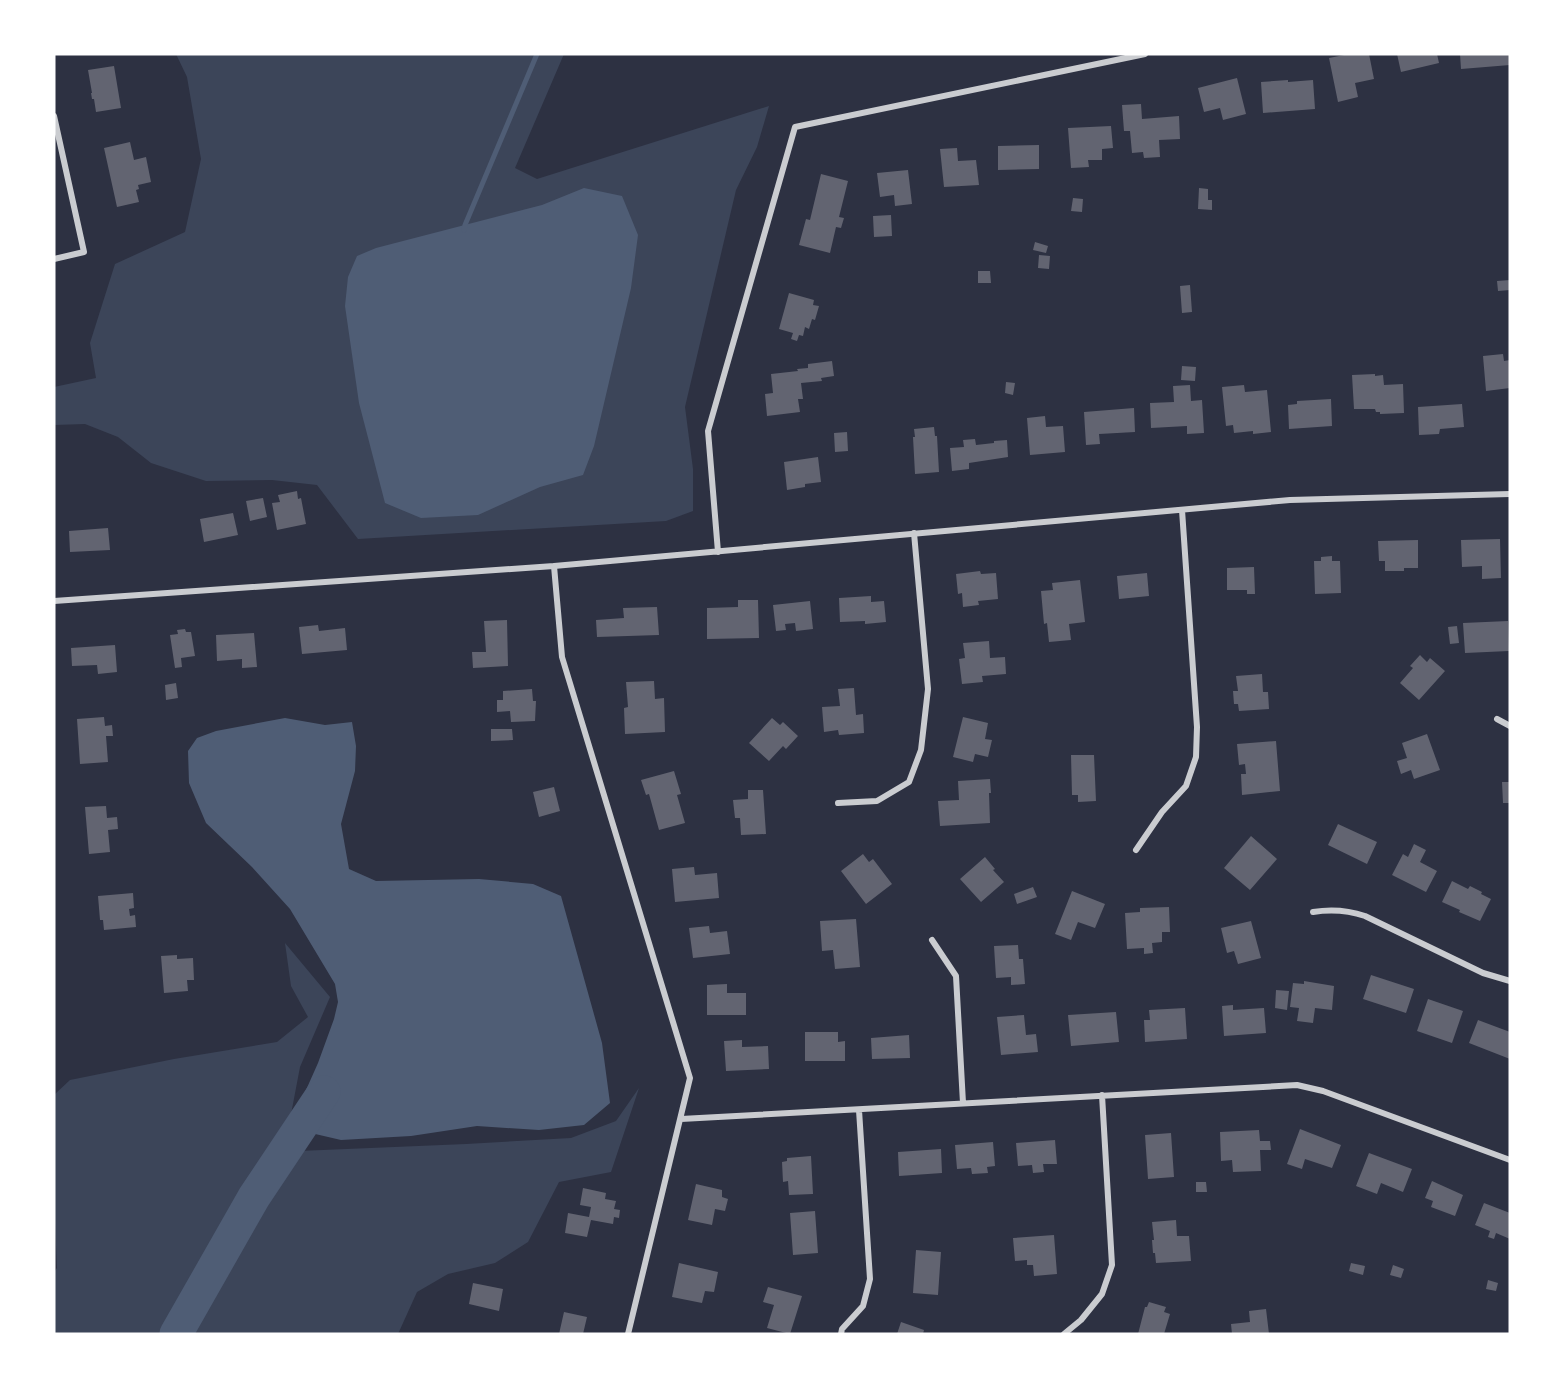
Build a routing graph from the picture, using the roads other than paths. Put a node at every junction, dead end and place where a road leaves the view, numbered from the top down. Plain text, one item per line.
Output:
1 (1144, 54) edge
2 (54, 116) edge
3 (54, 259) edge
4 (1510, 494) edge
5 (1182, 510) junction
6 (914, 533) junction
7 (718, 552) junction
8 (554, 566) junction
9 (54, 601) edge
10 (1497, 719) dead end
11 (1510, 726) edge
12 (838, 803) dead end
13 (1136, 850) dead end
14 (1313, 912) dead end
15 (932, 940) dead end
16 (1510, 981) edge
17 (1102, 1095) junction
18 (963, 1103) junction
19 (859, 1110) junction
20 (681, 1119) junction
21 (1510, 1160) edge
22 (628, 1334) edge
23 (841, 1334) edge
24 (1064, 1334) edge

1 - 7 street
2 - 3 street
4 - 5 street
5 - 6 street
5 - 13 street
6 - 7 street
6 - 12 street
7 - 8 street
8 - 9 street
8 - 20 street
10 - 11 street
14 - 16 street
15 - 18 street
17 - 18 street
17 - 21 street
17 - 24 street
18 - 19 street
19 - 20 street
19 - 23 street
20 - 22 street

